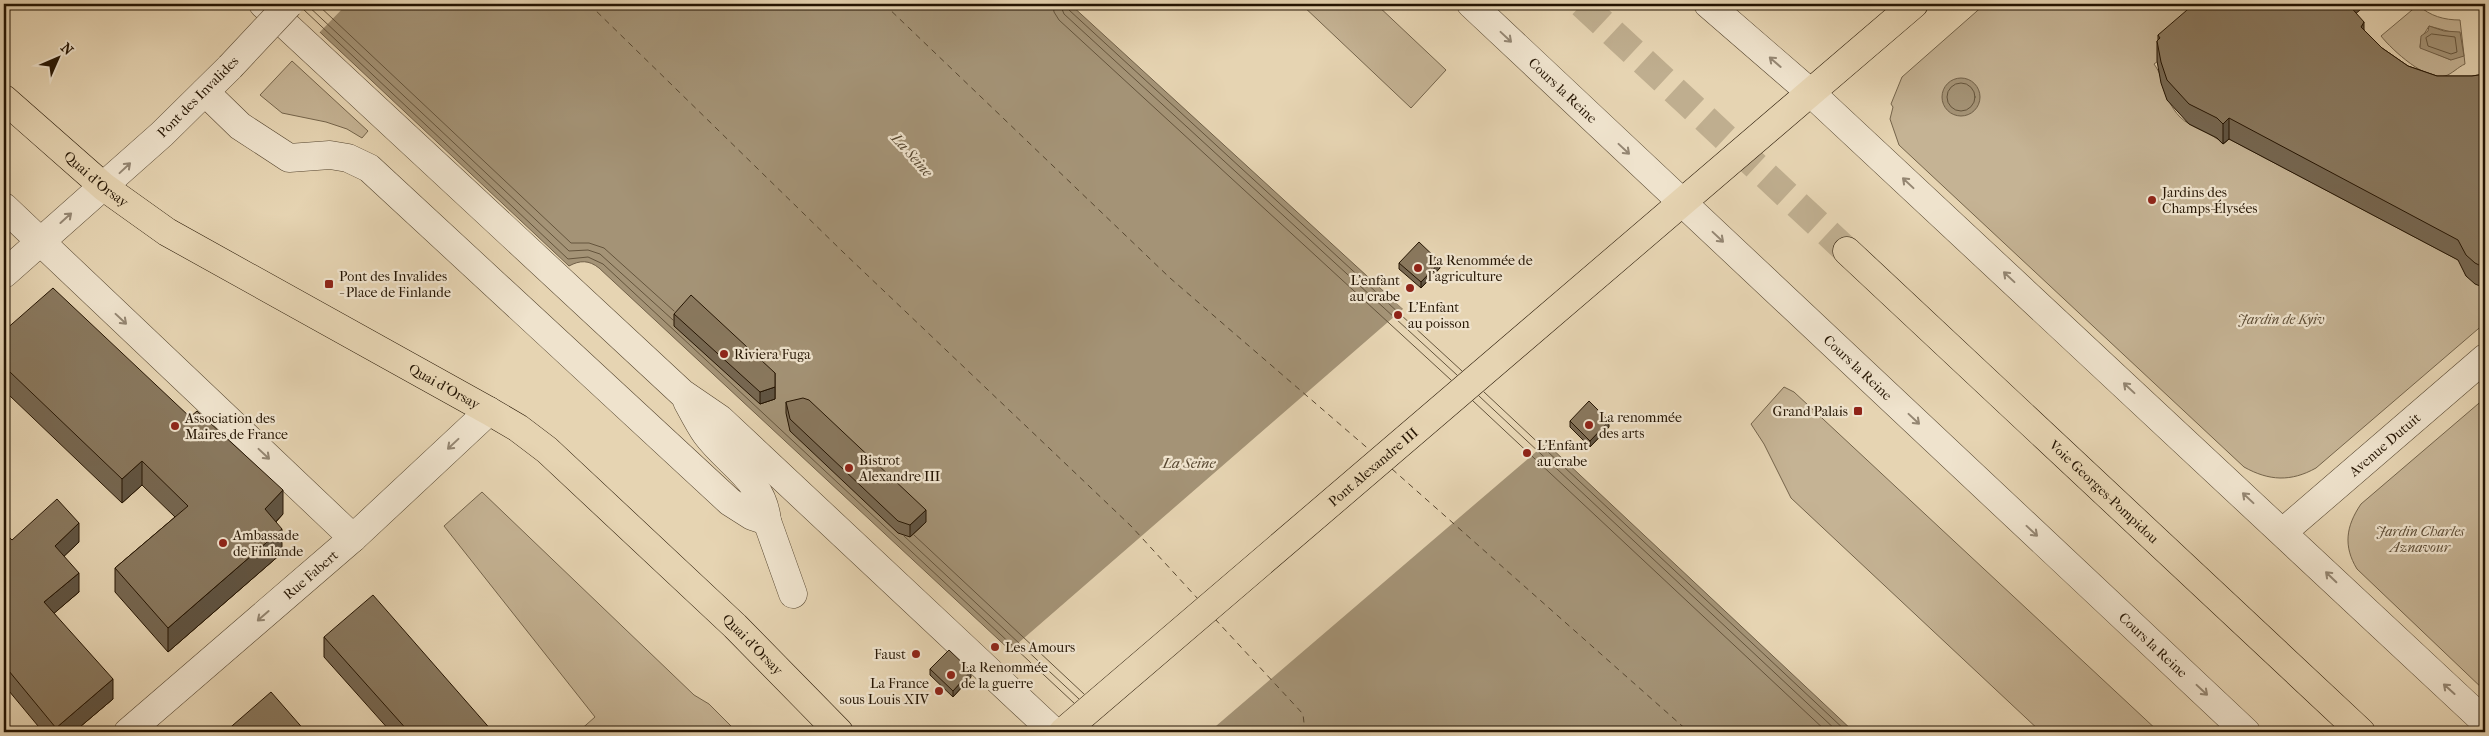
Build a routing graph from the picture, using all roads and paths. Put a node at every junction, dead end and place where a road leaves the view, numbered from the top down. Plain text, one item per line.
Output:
1 (1471, 4) edge
2 (1708, 4) edge
3 (1914, 4) edge
4 (278, 10) edge
5 (205, 92) junction
6 (1812, 94) junction
7 (4, 98) edge
8 (104, 187) junction
9 (1682, 204) junction
10 (4, 207) edge
11 (40, 242) junction
12 (1847, 251) tunnel mouth
13 (4, 274) edge
14 (2485, 358) edge
15 (682, 393) junction
16 (489, 410) junction
17 (766, 521) junction
18 (2283, 532) junction
19 (353, 538) junction
20 (793, 594) dead end
21 (2485, 722) edge
22 (128, 732) edge
23 (839, 732) edge
24 (1054, 732) edge
25 (1063, 732) edge
26 (2246, 732) edge
27 (2361, 732) edge

1 -> 9 street, Cours la Reine
6 -> 2 street
3 - 6 main road, Pont Alexandre III
4 - 5 street, Pont des Invalides, bridge
4 - 15 street
8 -> 5 street, Pont des Invalides
5 - 17 street
6 - 9 main road, Pont Alexandre III
18 -> 6 street
7 - 8 main road, Quai d'Orsay
11 -> 8 street, Pont des Invalides
8 - 16 main road, Quai d'Orsay
9 - 25 main road, Pont Alexandre III
9 -> 26 street, Cours la Reine
10 - 11 street
11 - 13 street, Pont des Invalides
11 -> 19 street
12 - 27 main road, Voie Georges-Pompidou
14 - 18 street, Avenue Dutuit
15 - 17 street
15 - 24 street
16 -> 19 street, Rue Fabert
16 - 23 main road, Quai d'Orsay
17 - 20 street
21 -> 18 street
19 -> 22 street, Rue Fabert

